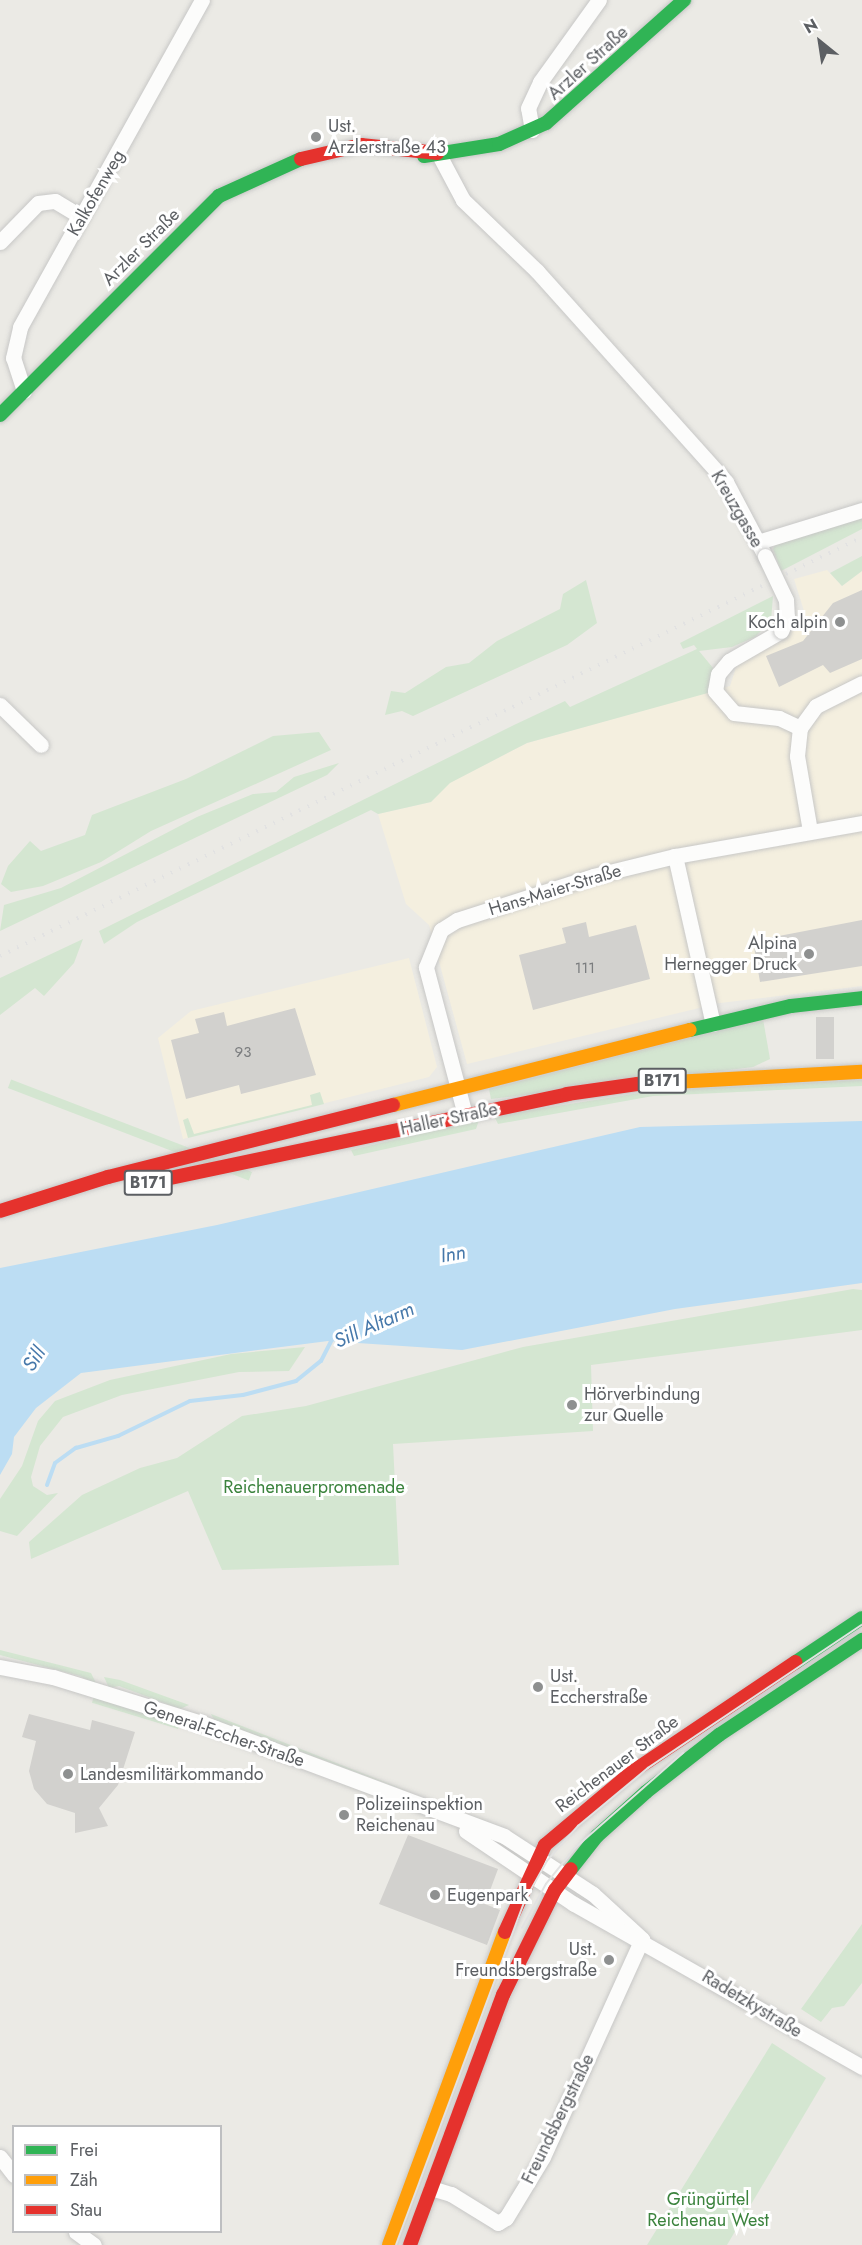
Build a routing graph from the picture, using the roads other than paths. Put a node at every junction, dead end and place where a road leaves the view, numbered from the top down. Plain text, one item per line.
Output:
1 (202, 0) edge
2 (599, 0) edge
3 (684, 0) edge
4 (532, 130) junction
5 (438, 153) junction
6 (82, 217) junction
7 (0, 242) edge
8 (24, 391) junction
9 (0, 415) edge
10 (862, 510) edge
11 (761, 549) junction
12 (862, 683) edge
13 (0, 705) edge
14 (800, 728) junction
15 (41, 745) dead end
16 (862, 823) edge
17 (810, 831) junction
18 (675, 856) junction
19 (862, 998) edge
20 (713, 1024) junction
21 (862, 1072) edge
22 (458, 1089) junction
23 (465, 1115) junction
24 (40, 1201) junction
25 (0, 1211) edge
26 (862, 1618) edge
27 (862, 1640) edge
28 (0, 1667) edge
29 (443, 1817) junction
30 (539, 1855) junction
31 (529, 1872) junction
32 (566, 1875) junction
33 (555, 1890) junction
34 (614, 1919) junction
35 (637, 1934) junction
36 (862, 2067) edge
37 (0, 2157) edge
38 (12, 2172) edge
39 (431, 2188) junction
40 (77, 2233) edge
41 (94, 2245) edge
42 (389, 2245) edge
43 (410, 2245) edge

1 - 6 street, Kalkofenweg
2 - 4 street
3 - 4 main road, Arzler Straße
4 - 5 main road, Arzler Straße
5 - 8 main road, Arzler Straße
5 - 11 street, Kreuzgasse
6 - 7 street
6 - 8 street, Kalkofenweg
8 - 9 main road, Arzler Straße
10 - 11 street
11 - 14 street, Kreuzgasse, bridge
12 - 14 street
13 - 15 street
14 - 17 street
16 - 17 street, Hans-Maier-Straße
17 - 18 street, Hans-Maier-Straße
18 - 20 street
18 - 22 street, Hans-Maier-Straße
19 - 20 main road, Haller Straße / B171
20 - 22 main road, Haller Straße / B171
21 - 23 main road, Haller Straße / B171
22 - 23 street, Hans-Maier-Straße
22 - 24 main road, Haller Straße / B171
23 - 24 main road, Haller Straße / B171
24 - 25 main road, Haller Straße / B171
26 - 30 main road, Reichenauer Straße
27 - 32 main road
28 - 29 street, General-Eccher-Straße
29 - 30 street, General-Eccher-Straße
29 - 31 street, General-Eccher-Straße
30 - 31 main road, Reichenauer Straße
30 - 32 street, General-Eccher-Straße
31 - 33 street, General-Eccher-Straße
31 - 42 main road, Reichenauer Straße
32 - 33 main road
32 - 34 street, Radetzkystraße
33 - 34 street, Radetzkystraße
33 - 39 main road
34 - 35 street, Radetzkystraße
35 - 36 street, Radetzkystraße
35 - 39 street, Freundsbergstraße
37 - 38 street
39 - 43 main road
40 - 41 street

